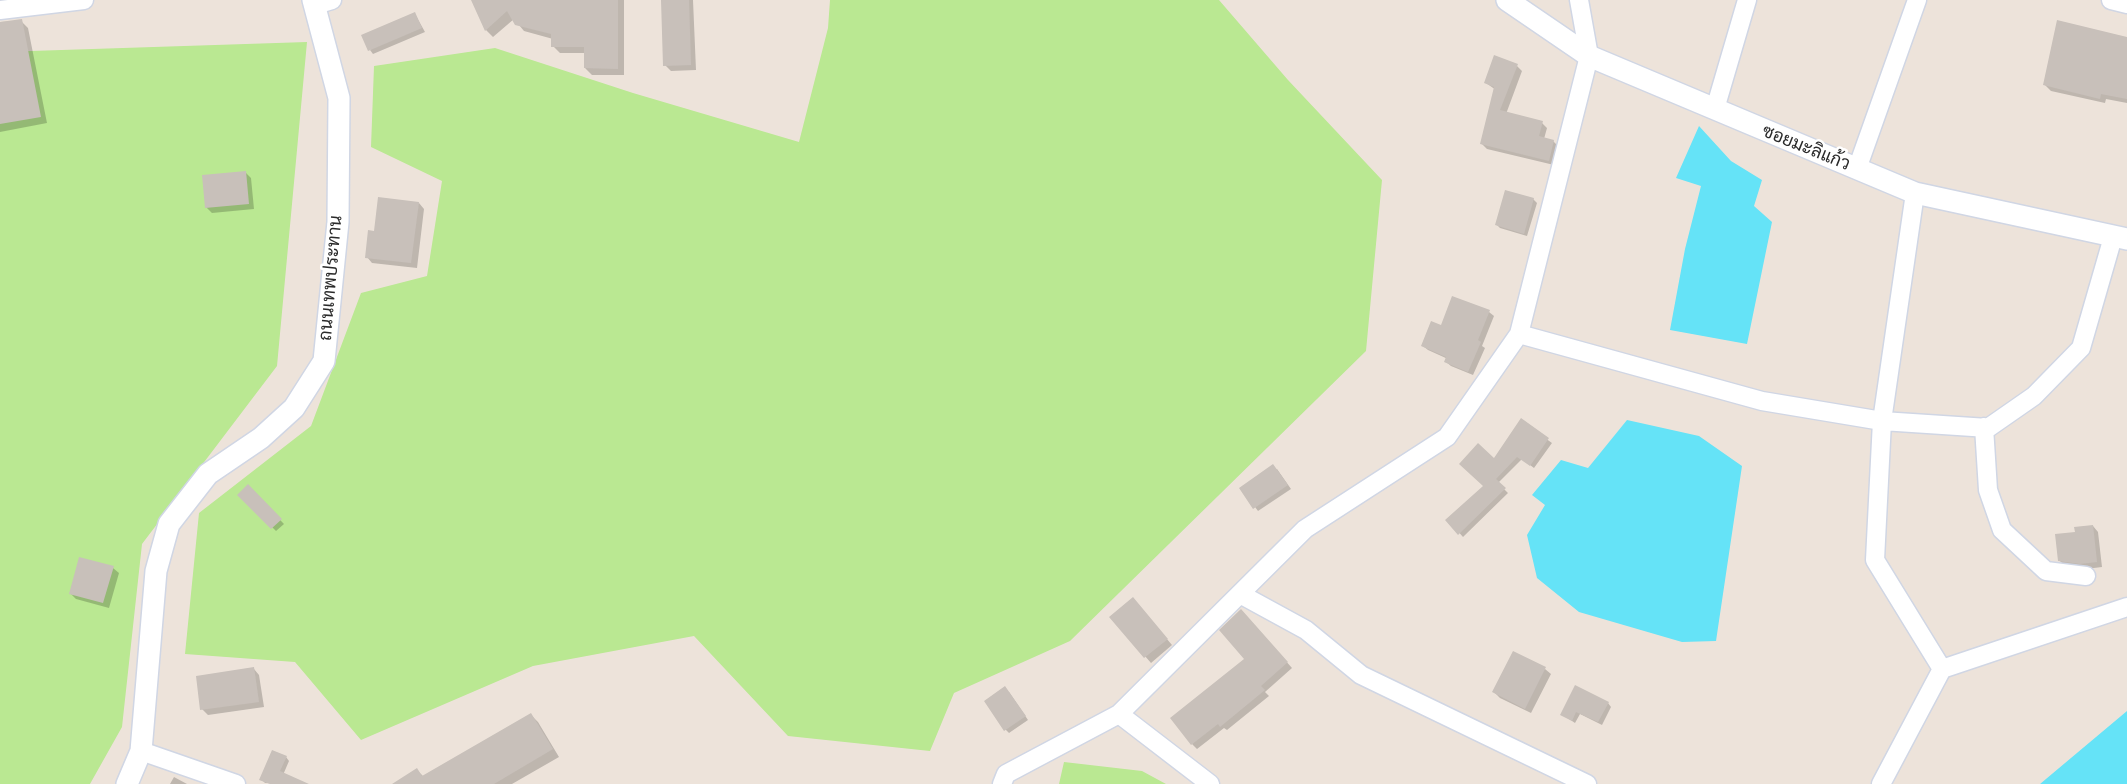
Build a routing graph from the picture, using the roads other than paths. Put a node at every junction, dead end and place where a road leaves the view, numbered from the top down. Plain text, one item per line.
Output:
1 (84, 0) edge
2 (1507, 0) edge
3 (1579, 0) edge
4 (1747, 0) edge
5 (1917, 0) edge
6 (2111, 0) edge
7 (320, 2) edge
8 (2127, 4) edge
9 (0, 10) edge
10 (1588, 56) junction
11 (1715, 110) junction
12 (1857, 169) junction
13 (1915, 193) junction
14 (2120, 238) edge
15 (1520, 334) junction
16 (1882, 421) junction
17 (1984, 427) junction
18 (2086, 576) dead end
19 (1240, 594) junction
20 (2127, 607) edge
21 (1942, 669) junction
22 (1119, 714) junction
23 (141, 751) junction
24 (127, 784) edge
25 (236, 784) edge
26 (1002, 784) edge
27 (1210, 784) edge
28 (1587, 784) edge
29 (1881, 784) edge

1 - 9 street
2 - 10 street, ซอยมะลิแก้ว
3 - 10 street
4 - 11 street
5 - 12 street
6 - 8 street
7 - 23 street, ถนนเทพประทาน
10 - 11 street, ซอยมะลิแก้ว
10 - 15 street
11 - 12 street, ซอยมะลิแก้ว
12 - 13 street, ซอยมะลิแก้ว
13 - 14 street, ซอยมะลิแก้ว
13 - 16 street
14 - 17 street
15 - 16 street
15 - 19 street
16 - 17 street
16 - 21 street
17 - 18 street
19 - 22 street
19 - 28 street
20 - 21 street
21 - 29 street
22 - 26 street
22 - 27 street
23 - 24 street, ถนนเทพประทาน
23 - 25 street

